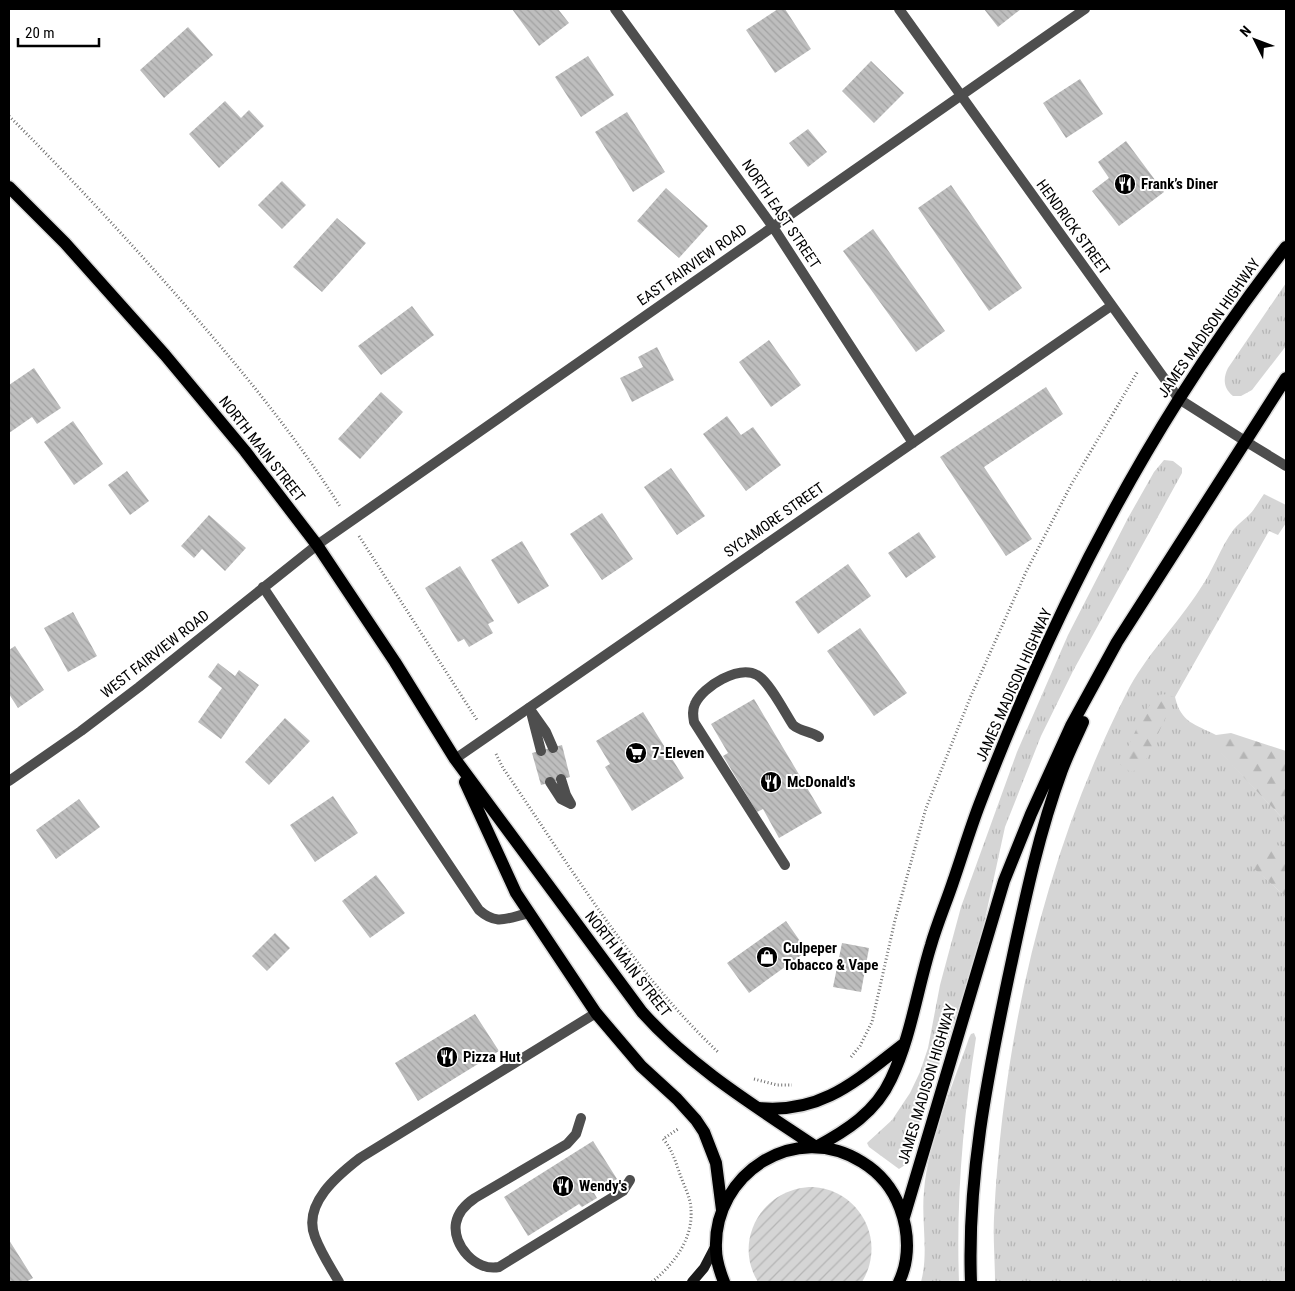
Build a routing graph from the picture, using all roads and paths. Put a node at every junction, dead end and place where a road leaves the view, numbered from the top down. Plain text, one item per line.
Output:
1 (616, 9) edge
2 (899, 9) edge
3 (1085, 9) edge
4 (961, 96) junction
5 (9, 116) edge
6 (9, 187) edge
7 (773, 227) junction
8 (1286, 247) edge
9 (1111, 306) junction
10 (1147, 355) junction
11 (1286, 378) edge
12 (1179, 399) junction
13 (1245, 441) junction
14 (913, 443) junction
15 (1286, 466) edge
16 (338, 503) dead end
17 (317, 545) junction
18 (367, 548) dead end
19 (264, 586) junction
20 (1117, 642) junction
21 (530, 708) junction
22 (473, 714) dead end
23 (819, 737) dead end
24 (553, 748) dead end
25 (541, 751) dead end
26 (455, 759) junction
27 (503, 768) dead end
28 (561, 779) dead end
29 (9, 781) edge
30 (550, 782) dead end
31 (785, 865) dead end
32 (529, 913) junction
33 (596, 1012) junction
34 (905, 1043) junction
35 (725, 1058) dead end
36 (844, 1063) dead end
37 (746, 1075) dead end
38 (797, 1084) dead end
39 (757, 1108) junction
40 (581, 1118) dead end
41 (672, 1132) dead end
42 (816, 1147) junction
43 (630, 1180) dead end
44 (722, 1210) junction
45 (904, 1217) junction
46 (716, 1244) junction
47 (339, 1282) edge
48 (652, 1282) edge
49 (692, 1282) edge
50 (724, 1282) edge
51 (899, 1282) edge
52 (971, 1282) edge

1 - 7 street, NORTH EAST STREET
2 - 4 street, HENDRICK STREET
3 - 4 street, EAST FAIRVIEW ROAD
4 - 7 street, EAST FAIRVIEW ROAD
4 - 9 street, HENDRICK STREET
5 - 16 path
6 - 17 main road, NORTH MAIN STREET
7 - 14 street, NORTH EAST STREET
7 - 17 street, EAST FAIRVIEW ROAD
8 - 12 main road, JAMES MADISON HIGHWAY
9 - 10 street, HENDRICK STREET
9 - 14 street, SYCAMORE STREET
10 - 12 street, HENDRICK STREET
10 - 36 path
11 - 13 main road, JAMES MADISON HIGHWAY
12 - 13 street, HENDRICK STREET
12 - 34 main road, JAMES MADISON HIGHWAY
13 - 15 street, HENDRICK STREET
13 - 20 main road, JAMES MADISON HIGHWAY
14 - 21 street, SYCAMORE STREET
17 - 19 street, WEST FAIRVIEW ROAD
17 - 26 main road, NORTH MAIN STREET
18 - 22 path
19 - 29 street, WEST FAIRVIEW ROAD
19 - 32 street
20 - 45 main road, JAMES MADISON HIGHWAY
20 - 52 main road
21 - 24 street
21 - 25 street
21 - 26 street, SYCAMORE STREET
23 - 31 street
26 - 32 main road, NORTH MAIN STREET
26 - 39 main road, NORTH MAIN STREET
27 - 35 path
28 - 30 street
32 - 33 main road, NORTH MAIN STREET
33 - 44 main road, NORTH MAIN STREET
33 - 47 street
34 - 39 main road
34 - 42 main road, JAMES MADISON HIGHWAY
37 - 38 path
39 - 42 main road, NORTH MAIN STREET
40 - 43 street
41 - 48 path
42 - 44 main road, NORTH MAIN STREET
42 - 45 main road, NORTH MAIN STREET
44 - 46 main road, NORTH MAIN STREET
45 - 51 main road, NORTH MAIN STREET
46 - 49 main road
46 - 50 main road, NORTH MAIN STREET

